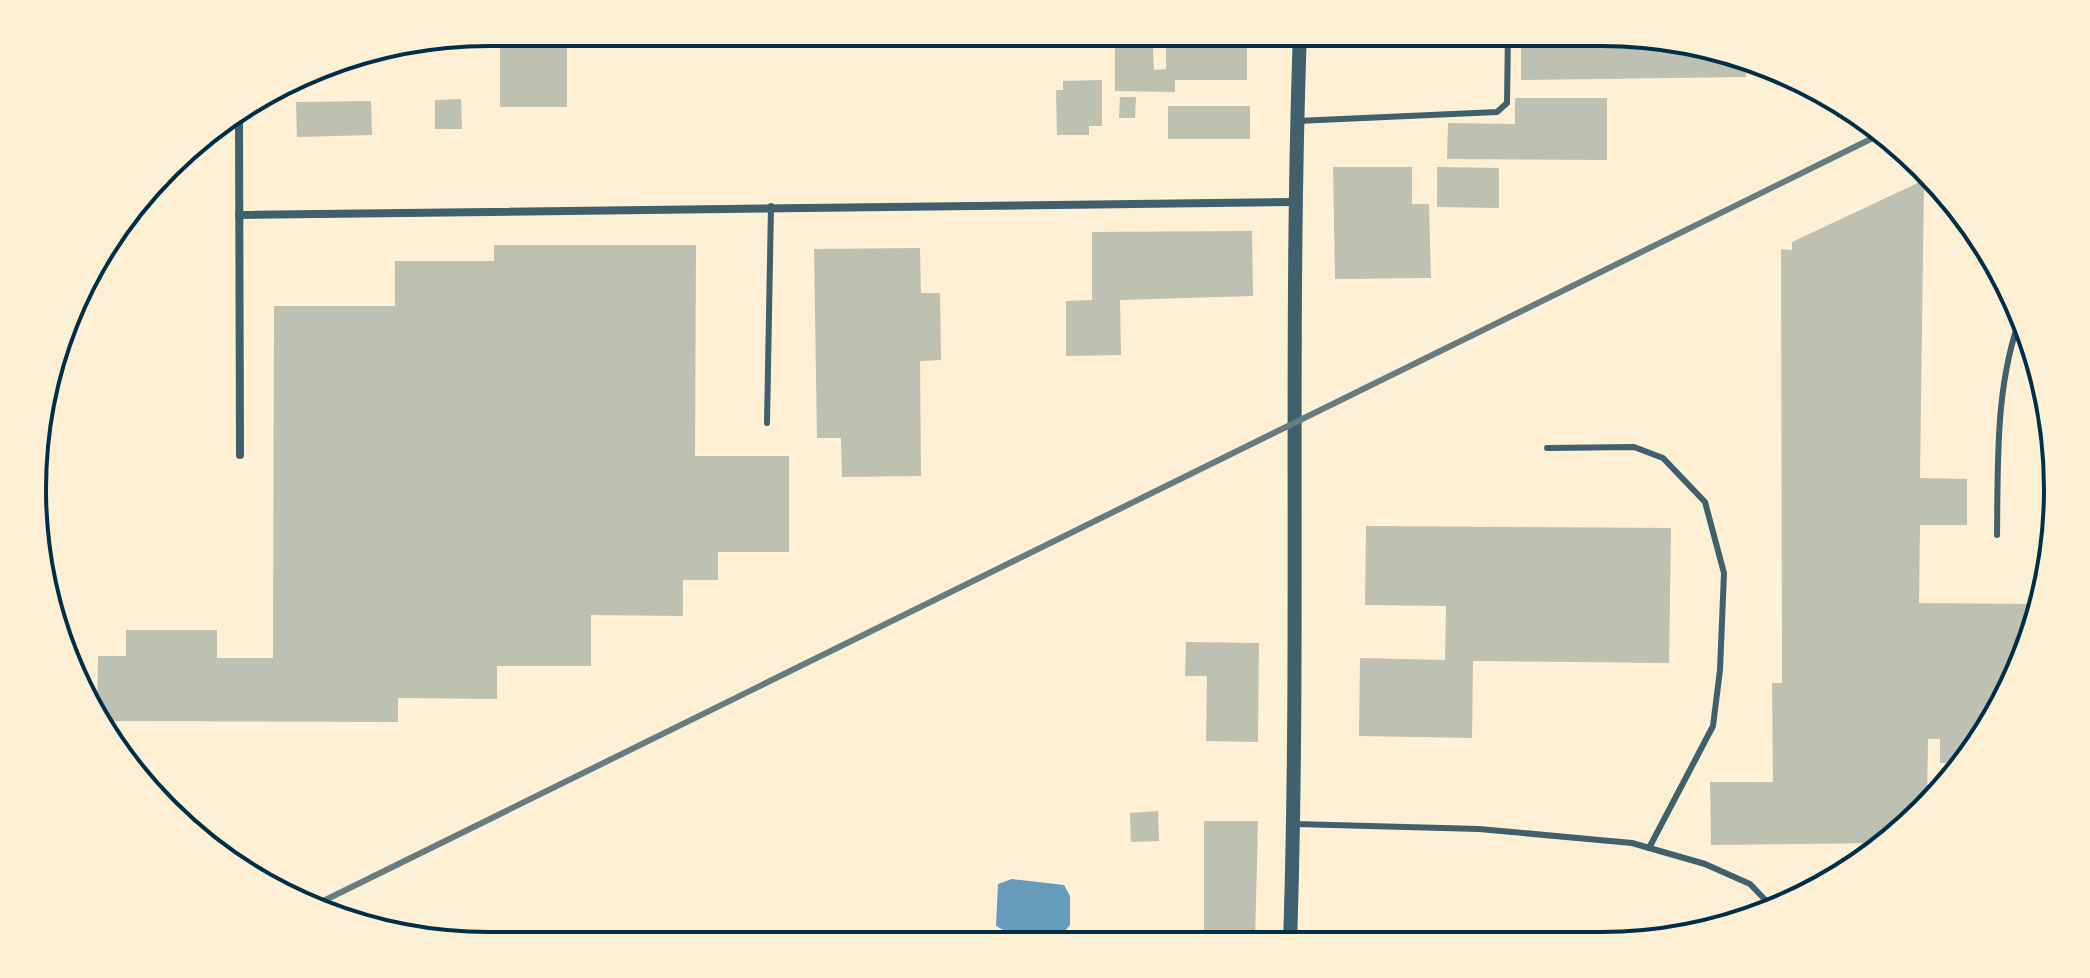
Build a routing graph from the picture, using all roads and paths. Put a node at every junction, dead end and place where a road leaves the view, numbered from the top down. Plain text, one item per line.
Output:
1 (1300, 46) edge
2 (1508, 46) edge
3 (1297, 121) junction
4 (239, 124) edge
5 (1296, 202) junction
6 (771, 206) junction
7 (239, 215) junction
8 (2015, 334) edge
9 (767, 423) dead end
10 (1547, 448) dead end
11 (240, 455) dead end
12 (1997, 535) dead end
13 (1293, 824) junction
14 (1649, 848) junction
15 (1765, 900) edge
16 (1290, 932) edge

1 - 3 street
2 - 3 lane
3 - 5 street
4 - 7 street
5 - 6 street
5 - 13 street
6 - 7 street
6 - 9 lane
7 - 11 street
8 - 12 lane
10 - 14 lane
13 - 14 lane
13 - 16 street
14 - 15 lane

